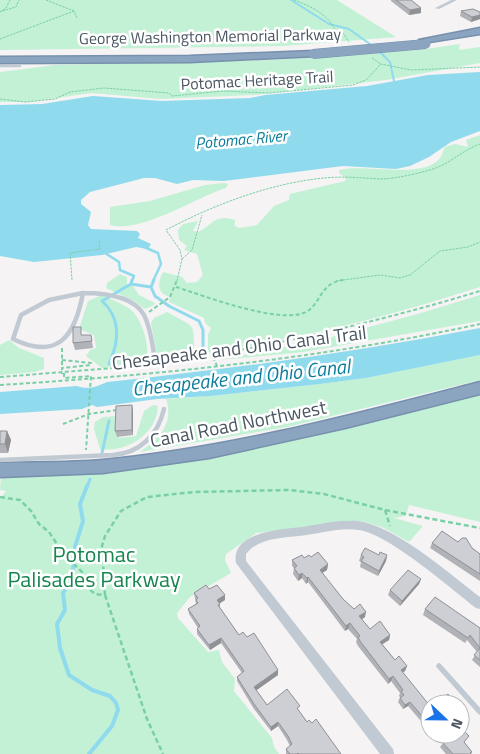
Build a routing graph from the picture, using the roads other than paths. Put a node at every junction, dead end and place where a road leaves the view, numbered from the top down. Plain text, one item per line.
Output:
1 (455, 0) edge
2 (437, 8) dead end
3 (480, 32) edge
4 (480, 38) edge
5 (425, 42) junction
6 (313, 52) junction
7 (0, 54) edge
8 (0, 60) edge
9 (60, 60) junction
10 (0, 66) edge
11 (20, 66) joint
12 (83, 293) junction
13 (154, 358) dead end
14 (480, 388) edge
15 (164, 409) dead end
16 (0, 460) edge
17 (0, 470) edge
18 (480, 604) edge
19 (439, 666) dead end
20 (480, 712) edge
21 (388, 754) edge

1 - 2 street
3 - 5 highway, George Washington Memorial Parkway
4 - 5 highway, George Washington Memorial Parkway
5 - 6 highway, George Washington Memorial Parkway, bridge
6 - 7 highway, George Washington Memorial Parkway
6 - 9 highway, George Washington Memorial Parkway
8 - 9 highway, George Washington Memorial Parkway
9 - 11 highway
10 - 11 lane
12 - 12 lane
12 - 13 lane
14 - 17 highway, Canal Road Northwest
15 - 16 lane
18 - 21 street
19 - 20 lane

